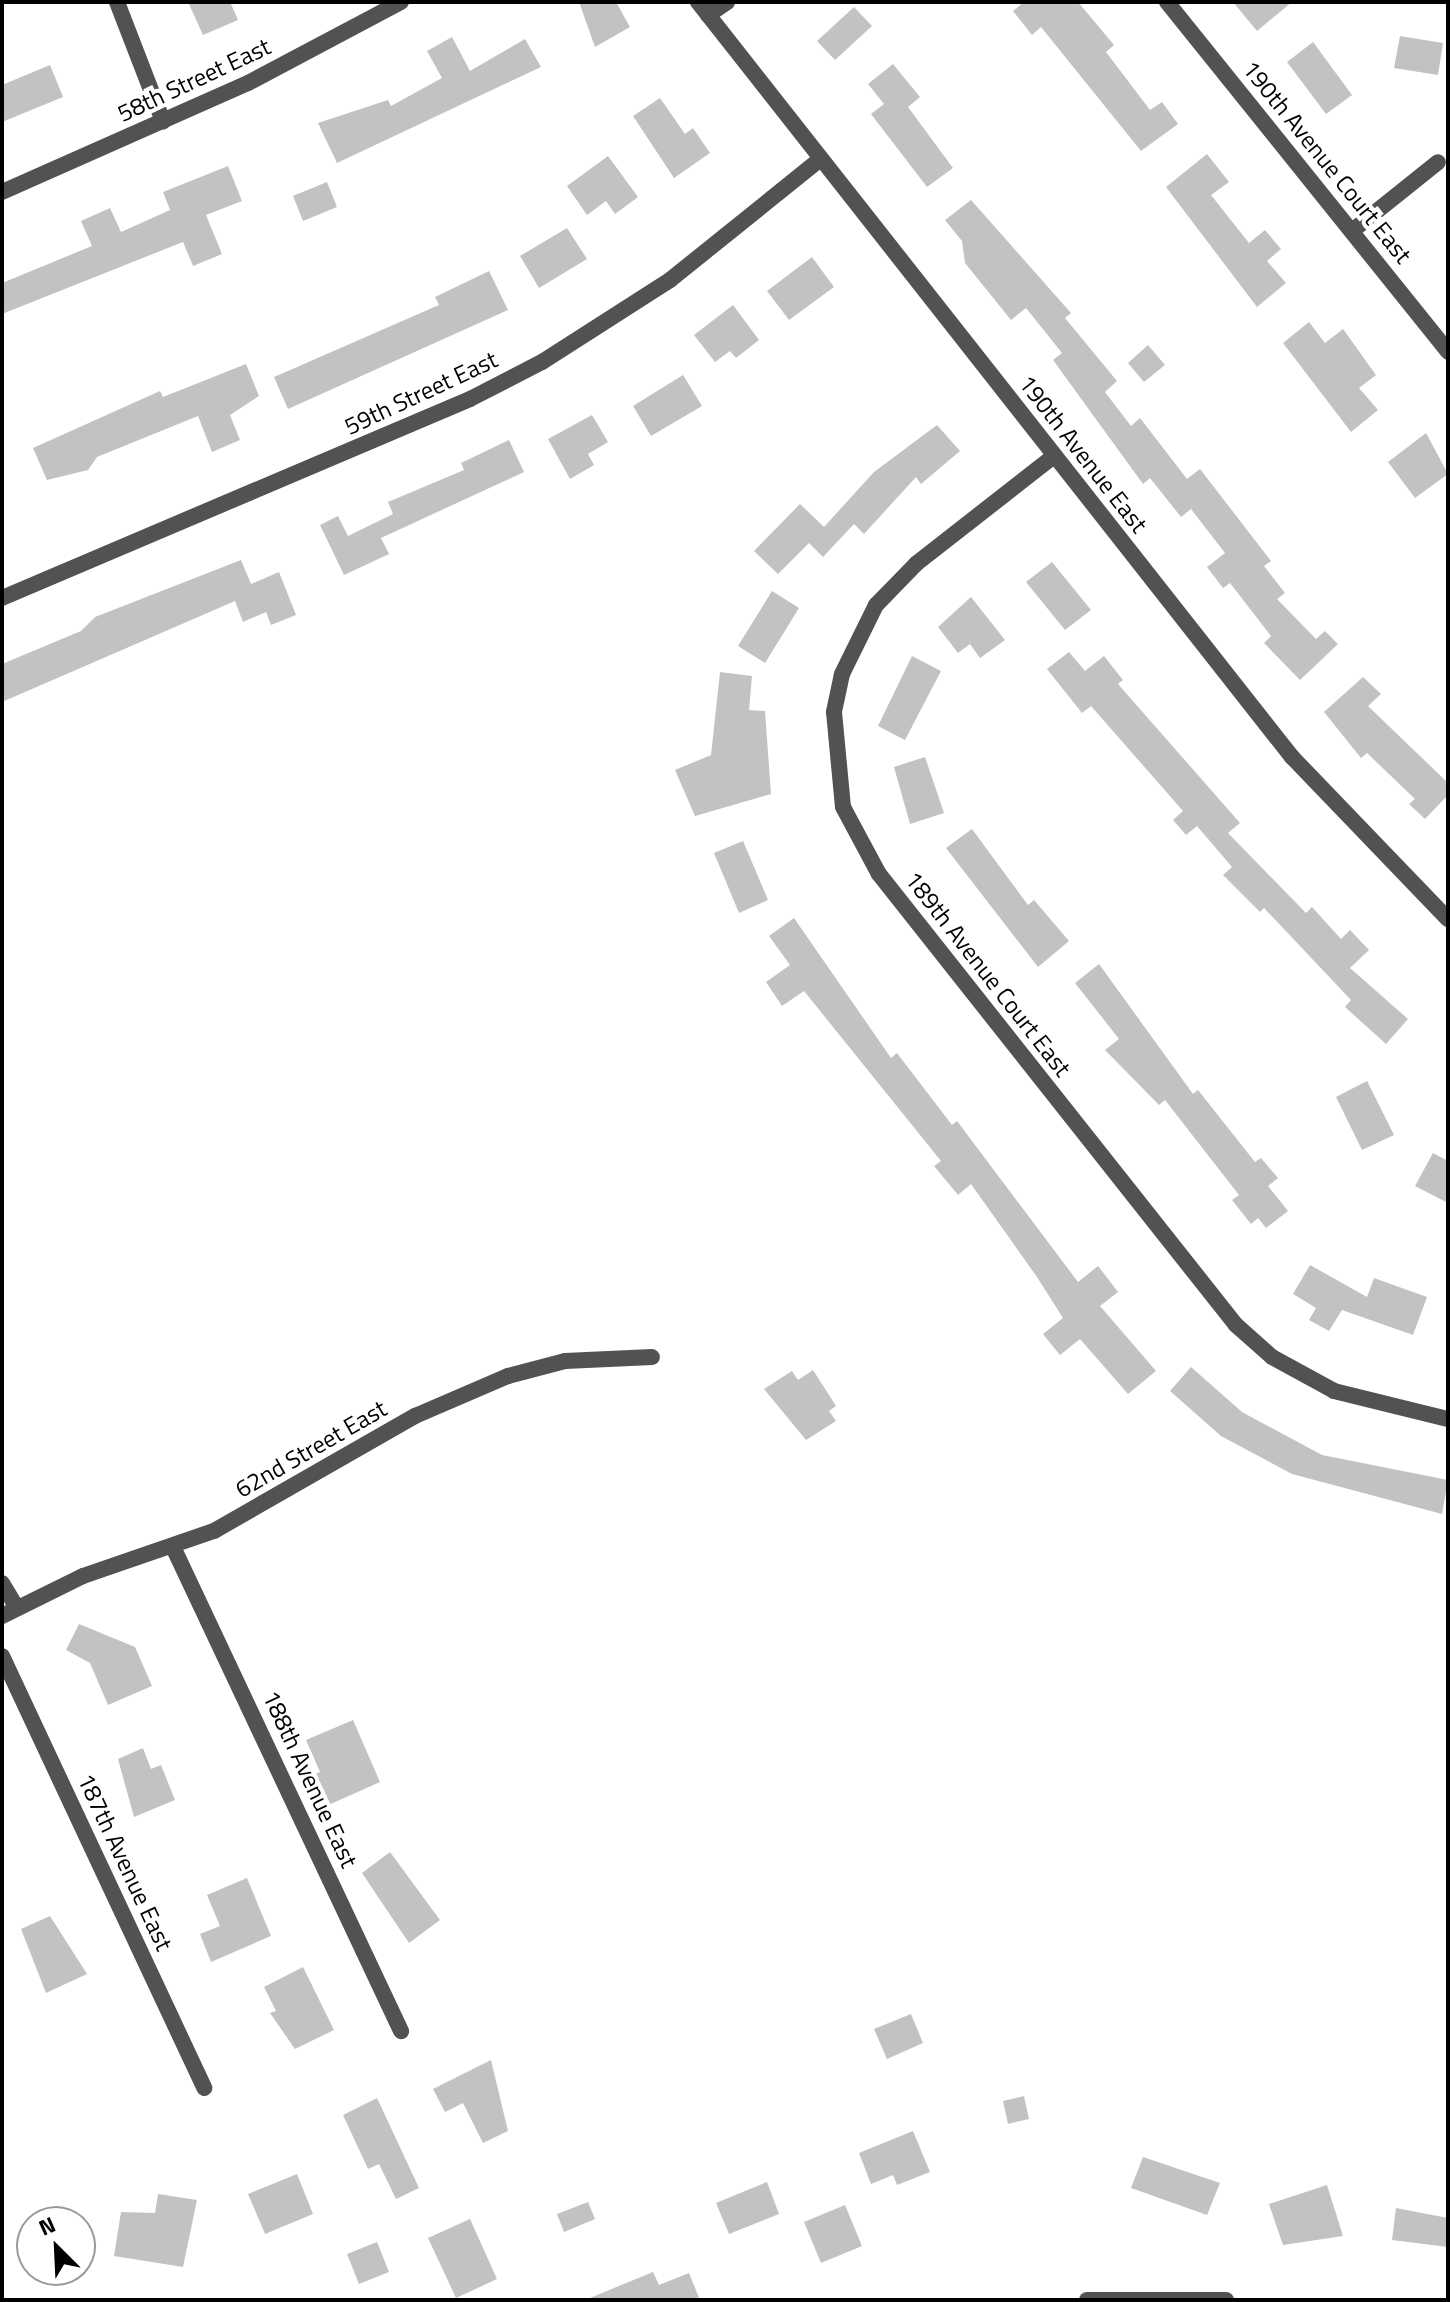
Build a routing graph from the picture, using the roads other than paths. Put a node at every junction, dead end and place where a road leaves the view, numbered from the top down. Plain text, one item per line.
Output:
1 (117, 2) edge
2 (401, 2) edge
3 (727, 2) edge
4 (1167, 2) edge
5 (703, 9) edge
6 (163, 121) junction
7 (819, 160) junction
8 (1438, 162) dead end
9 (2, 192) edge
10 (1352, 231) junction
11 (1448, 352) edge
12 (1054, 456) junction
13 (2, 598) edge
14 (1448, 919) edge
15 (652, 1357) dead end
16 (1448, 1419) edge
17 (174, 1549) junction
18 (2, 1583) edge
19 (16, 1606) junction
20 (2, 1616) edge
21 (2, 1656) edge
22 (401, 2031) dead end
23 (204, 2088) dead end
24 (1087, 2300) edge
25 (1226, 2300) edge

1 - 6 street
2 - 6 street, 58th Street East
3 - 5 street
4 - 10 street, 190th Avenue Court East
5 - 7 street, 190th Avenue East
6 - 9 street, 58th Street East
7 - 12 street, 190th Avenue East
7 - 13 street, 59th Street East
8 - 10 street
10 - 11 street, 190th Avenue Court East
12 - 14 street, 190th Avenue East
12 - 16 street, 189th Avenue Court East
15 - 17 street, 62nd Street East
17 - 19 street, 62nd Street East
17 - 22 street, 188th Avenue East
18 - 19 street
19 - 20 street, 62nd Street East
21 - 23 street, 187th Avenue East
24 - 25 street

